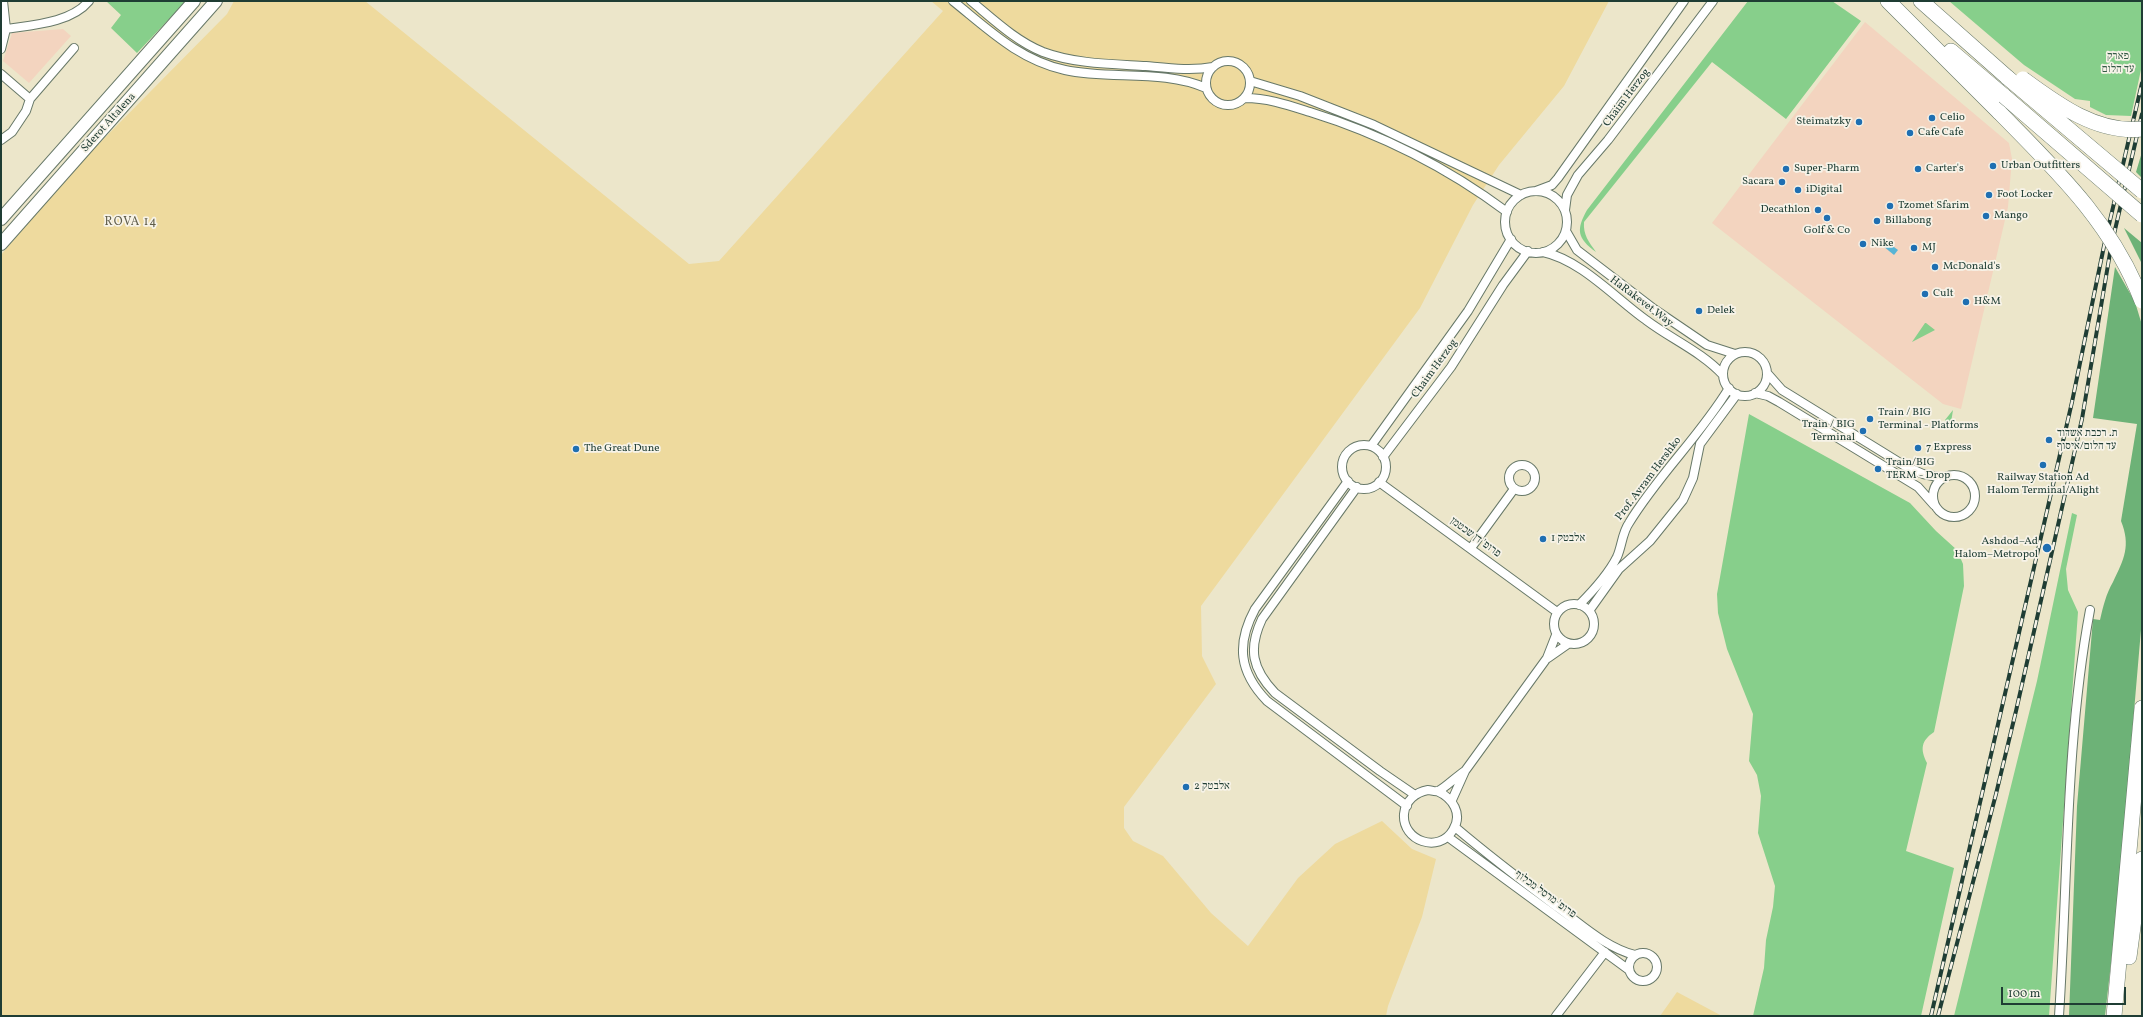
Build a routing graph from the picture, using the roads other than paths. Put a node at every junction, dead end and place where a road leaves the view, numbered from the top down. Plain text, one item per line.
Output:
1 (3, 1) edge
2 (89, 1) edge
3 (194, 1) edge
4 (216, 1) edge
5 (953, 1) edge
6 (971, 1) edge
7 (1684, 1) edge
8 (1713, 1) edge
9 (1888, 1) edge
10 (1924, 4) edge
11 (1904, 16) junction
12 (6, 29) junction
13 (74, 48) dead end
14 (1, 49) edge
15 (1213, 67) junction
16 (2009, 73) junction
17 (1, 74) edge
18 (1250, 81) junction
19 (1206, 88) junction
20 (1245, 98) junction
21 (30, 99) junction
22 (2142, 129) edge
23 (1, 140) edge
24 (1536, 191) junction
25 (2142, 192) edge
26 (1521, 195) junction
27 (1565, 210) junction
28 (1507, 212) junction
29 (2142, 215) edge
30 (1, 218) edge
31 (1566, 231) junction
32 (1511, 239) junction
33 (1, 244) edge
34 (1528, 251) junction
35 (1543, 252) junction
36 (2142, 300) edge
37 (1735, 354) junction
38 (1766, 373) junction
39 (1723, 375) junction
40 (1729, 388) junction
41 (1755, 393) junction
42 (1737, 394) junction
43 (1371, 446) junction
44 (1383, 457) junction
45 (1943, 478) junction
46 (1348, 481) junction
47 (1379, 482) junction
48 (1357, 487) junction
49 (1514, 489) dead end
50 (1934, 504) junction
51 (1471, 548) junction
52 (1579, 605) junction
53 (2090, 610) dead end
54 (1589, 611) junction
55 (1557, 612) junction
56 (1556, 635) junction
57 (1568, 644) junction
58 (1547, 658) junction
59 (2142, 708) edge
60 (1465, 771) junction
61 (1437, 791) junction
62 (1415, 795) junction
63 (1452, 800) junction
64 (1406, 806) junction
65 (1455, 827) junction
66 (1448, 836) junction
67 (2142, 859) edge
68 (1605, 952) junction
69 (1635, 955) junction
70 (1629, 970) junction
71 (1556, 1016) edge
72 (2059, 1016) edge
73 (2114, 1016) edge
74 (2122, 1016) edge

1 - 12 street
2 - 12 street
3 - 30 main road, Sderot Altalena
4 - 33 main road, Sderot Altalena
5 - 19 street
6 - 15 street
7 - 24 street, Chaim Herzog
8 - 27 street, Chaim Herzog
9 - 11 highway
10 - 16 highway
11 - 29 highway, bridge
11 - 36 highway, bridge
12 - 14 street
13 - 21 street
15 - 18 street
15 - 19 street
16 - 22 highway, bridge
16 - 25 highway, bridge
17 - 21 street
18 - 20 street
18 - 26 street
19 - 20 street
20 - 28 street
21 - 23 street
24 - 26 street
24 - 27 street
26 - 28 street
27 - 31 street
28 - 32 street
31 - 35 street
31 - 37 street, HaRakevet Way
32 - 34 street
32 - 43 street, Chaim Herzog
34 - 35 street
34 - 44 street, Chaim Herzog
35 - 39 street, HaRakevet Way
37 - 38 street
37 - 39 street
38 - 41 street
38 - 45 street
39 - 40 street
40 - 42 street
40 - 52 street, Prof. Avram Hershko
41 - 42 street
41 - 50 street
42 - 54 street, Prof. Avram Hershko
43 - 44 street
43 - 46 street
44 - 47 street
45 - 50 street
45 - 50 street
46 - 48 street
46 - 64 street
47 - 48 street
47 - 51 street, פרופ' דן שכטמן
48 - 62 street
49 - 51 street
51 - 55 street, פרופ' דן שכטמן
52 - 54 street
52 - 55 street
53 - 72 street
54 - 57 street
55 - 56 street
56 - 57 street
56 - 58 street
57 - 58 street
58 - 60 street
59 - 73 highway
60 - 61 street
60 - 63 street
61 - 62 street
61 - 63 street
62 - 64 street
63 - 65 street
64 - 66 street
65 - 66 street
65 - 69 street, פרופ' מרסל מכלוף
66 - 68 street, פרופ' מרסל מכלוף
67 - 74 highway
68 - 70 street, פרופ' מרסל מכלוף
68 - 71 street
69 - 70 street
69 - 70 street

